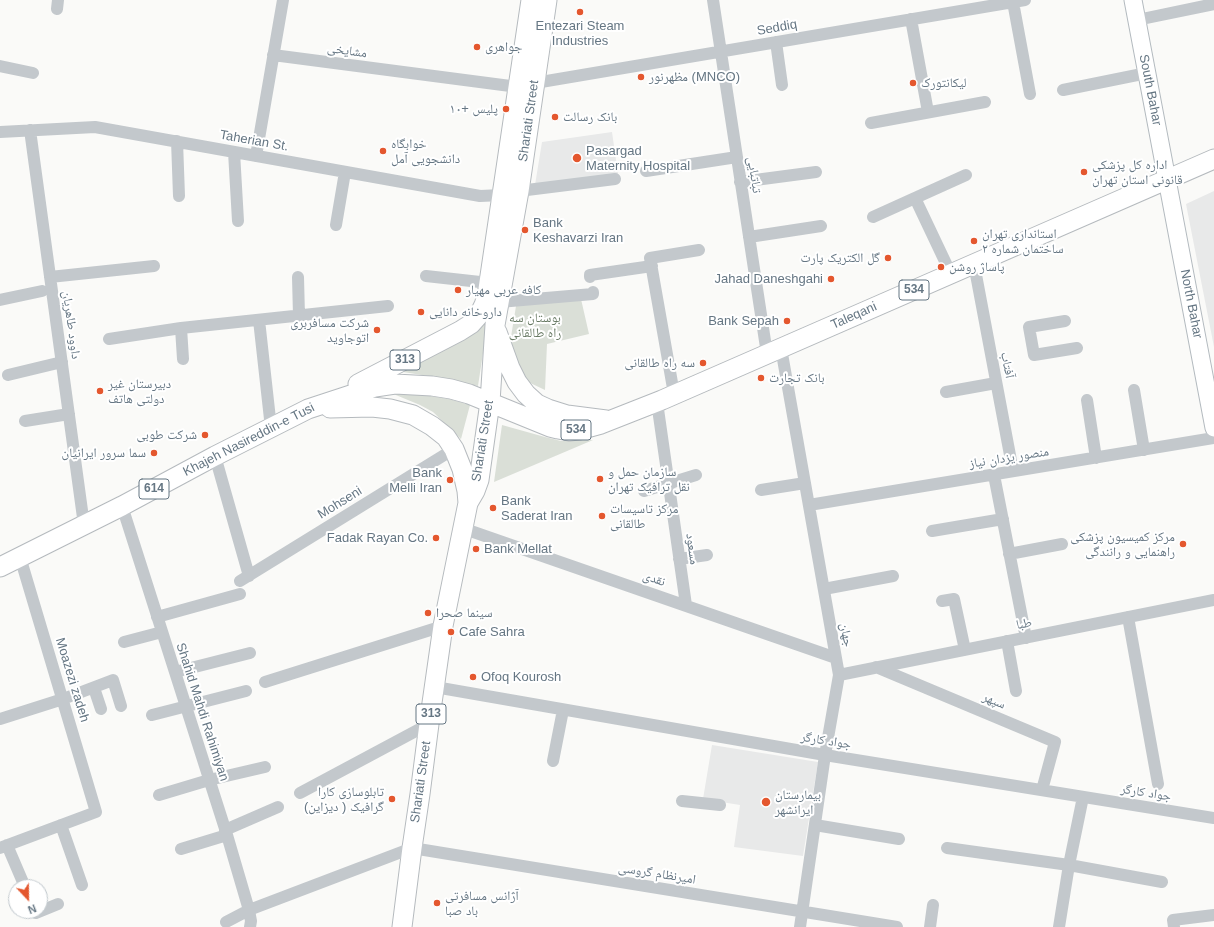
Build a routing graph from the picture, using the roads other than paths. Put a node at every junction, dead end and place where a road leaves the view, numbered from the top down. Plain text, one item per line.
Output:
1 (283, 0) edge
2 (531, 0) edge
3 (547, 0) edge
4 (712, 0) edge
5 (1133, 0) edge
6 (1019, 1) edge
7 (1214, 4) edge
8 (911, 19) junction
9 (1137, 20) junction
10 (776, 42) junction
11 (720, 52) junction
12 (273, 55) junction
13 (0, 66) edge
14 (33, 73) dead end
15 (1147, 73) junction
16 (526, 85) junction
17 (782, 85) dead end
18 (1063, 90) dead end
19 (1030, 94) dead end
20 (985, 102) dead end
21 (928, 112) junction
22 (871, 123) dead end
23 (30, 130) junction
24 (0, 132) edge
25 (178, 142) junction
26 (234, 152) junction
27 (256, 156) junction
28 (737, 157) junction
29 (1214, 159) edge
30 (646, 171) dead end
31 (345, 172) junction
32 (816, 172) dead end
33 (966, 175) dead end
34 (615, 179) dead end
35 (1167, 179) junction
36 (740, 182) junction
37 (510, 193) junction
38 (179, 196) dead end
39 (915, 198) junction
40 (873, 216) dead end
41 (238, 221) dead end
42 (336, 225) dead end
43 (821, 226) dead end
44 (749, 237) junction
45 (699, 250) dead end
46 (974, 264) junction
47 (154, 266) dead end
48 (652, 266) junction
49 (951, 274) junction
50 (298, 276) dead end
51 (426, 276) dead end
52 (590, 277) dead end
53 (50, 278) junction
54 (489, 283) junction
55 (42, 291) dead end
56 (593, 292) dead end
57 (0, 300) edge
58 (499, 302) junction
59 (388, 306) dead end
60 (299, 316) junction
61 (259, 320) junction
62 (1065, 321) dead end
63 (495, 325) junction
64 (181, 328) junction
65 (109, 339) dead end
66 (1077, 348) dead end
67 (774, 351) junction
68 (182, 359) dead end
69 (62, 362) junction
70 (8, 375) dead end
71 (996, 384) junction
72 (1134, 390) dead end
73 (946, 392) dead end
74 (666, 398) junction
75 (1087, 400) dead end
76 (490, 402) junction
77 (308, 409) junction
78 (69, 414) junction
79 (611, 420) junction
80 (25, 422) dead end
81 (271, 428) junction
82 (1214, 428) edge
83 (1214, 438) edge
84 (454, 449) junction
85 (1144, 450) junction
86 (215, 456) junction
87 (1096, 458) junction
88 (1013, 471) junction
89 (994, 474) junction
90 (696, 475) dead end
91 (805, 483) junction
92 (669, 484) junction
93 (762, 490) dead end
94 (644, 491) dead end
95 (468, 503) junction
96 (809, 505) junction
97 (122, 506) junction
98 (1003, 519) junction
99 (84, 525) junction
100 (462, 528) junction
101 (932, 531) dead end
102 (1062, 544) dead end
103 (1009, 554) junction
104 (707, 555) dead end
105 (20, 557) junction
106 (679, 559) junction
107 (0, 567) edge
108 (893, 576) dead end
109 (824, 589) junction
110 (240, 594) dead end
111 (1214, 600) edge
112 (942, 601) dead end
113 (686, 605) junction
114 (157, 617) junction
115 (1128, 617) junction
116 (443, 626) junction
117 (162, 632) junction
118 (1026, 638) junction
119 (1007, 641) junction
120 (124, 642) dead end
121 (965, 650) junction
122 (250, 653) dead end
123 (836, 658) junction
124 (876, 667) junction
125 (175, 672) junction
126 (839, 675) junction
127 (265, 682) dead end
128 (435, 687) junction
129 (94, 688) junction
130 (246, 691) dead end
131 (1016, 691) dead end
132 (63, 699) junction
133 (121, 706) dead end
134 (186, 706) junction
135 (100, 709) dead end
136 (563, 710) junction
137 (152, 715) dead end
138 (0, 719) edge
139 (429, 724) junction
140 (825, 755) junction
141 (553, 761) dead end
142 (265, 767) dead end
143 (209, 780) junction
144 (1158, 784) dead end
145 (1042, 790) junction
146 (300, 792) dead end
147 (159, 795) dead end
148 (1083, 797) junction
149 (682, 801) dead end
150 (720, 805) dead end
151 (278, 806) dead end
152 (1214, 818) edge
153 (61, 825) junction
154 (815, 825) junction
155 (226, 832) junction
156 (899, 839) dead end
157 (4, 847) edge
158 (412, 848) junction
159 (947, 848) dead end
160 (181, 849) dead end
161 (1069, 865) junction
162 (21, 879) edge
163 (1162, 882) dead end
164 (82, 885) dead end
165 (58, 904) dead end
166 (933, 905) dead end
167 (48, 909) edge
168 (249, 910) junction
169 (802, 911) junction
170 (1214, 915) edge
171 (226, 922) dead end
172 (250, 927) edge
173 (402, 927) edge
174 (800, 927) edge
175 (897, 927) edge
176 (930, 927) edge
177 (1059, 927) edge
178 (1174, 927) edge

1 - 12 street
2 - 16 main road, Shariati Street / 313
3 - 16 main road, Shariati Street / 313
4 - 11 street, تباتبایی
5 - 9 main road, South Bahar
6 - 8 street, Seddiq
6 - 19 street
7 - 9 street
8 - 10 street, Seddiq
8 - 21 street
9 - 15 main road, South Bahar
10 - 11 street, Seddiq
10 - 17 street
11 - 16 street, Seddiq
11 - 28 street, تباتبایی
12 - 16 street, مشایخی
12 - 27 street
13 - 14 street
15 - 18 street
15 - 35 main road, South Bahar
16 - 37 main road, Shariati Street / 313
20 - 21 street
21 - 22 street
23 - 24 street, Taherian St.
23 - 25 street, Taherian St.
23 - 53 street, داوود طاهریان
25 - 26 street, Taherian St.
25 - 38 street
26 - 27 street, Taherian St.
26 - 41 street
27 - 31 street, Taherian St.
28 - 30 street
28 - 36 street, تباتبایی
29 - 35 main road, Taleqani / 534
31 - 37 street, Taherian St.
31 - 42 street
32 - 36 street
33 - 39 street
34 - 37 street, Taherian St.
35 - 46 main road, Taleqani / 534
35 - 82 main road, North Bahar
36 - 44 street, تباتبایی
37 - 54 main road, Shariati Street / 313
37 - 58 main road, Shariati Street / 313
39 - 40 street
39 - 49 street
43 - 44 street
44 - 67 street, تباتبایی
45 - 48 street
46 - 49 main road, Taleqani / 534
46 - 71 street, آفتاب
47 - 53 street
48 - 52 street
48 - 74 street, مسعود
49 - 67 main road, Taleqani / 534
50 - 60 street
51 - 54 street
53 - 69 street, داوود طاهریان
54 - 77 main road, Shariati Street / 313
55 - 57 street
56 - 58 street
58 - 63 main road, Shariati Street / 313
59 - 60 street
60 - 61 street
61 - 64 street
61 - 81 street
62 - 66 street
63 - 76 main road, Shariati Street / 313
63 - 79 main road
64 - 65 street
64 - 68 street
67 - 74 main road, Taleqani / 534
67 - 91 street, جهان
69 - 70 street
69 - 78 street, داوود طاهریان
71 - 73 street
71 - 88 street, آفتاب
72 - 85 street
74 - 79 main road, Taleqani / 534
74 - 92 street, مسعود
75 - 87 street
76 - 77 main road, Khajeh Nasireddin-e Tusi / 614
76 - 79 main road, Taleqani / 534
76 - 95 main road, Shariati Street / 313
77 - 81 main road, Khajeh Nasireddin-e Tusi / 614
77 - 84 main road
78 - 80 street
78 - 99 street, داوود طاهریان
81 - 86 main road, Khajeh Nasireddin-e Tusi / 614
83 - 85 street, منصور یزدان نیاز
84 - 86 street, Mohseni
84 - 95 main road
85 - 87 street, منصور یزدان نیاز
86 - 97 main road, Khajeh Nasireddin-e Tusi / 614
87 - 88 street, منصور یزدان نیاز
88 - 89 street, منصور یزدان نیاز
89 - 96 street, منصور یزدان نیاز
89 - 98 street
90 - 92 street
91 - 93 street
91 - 96 street, جهان
92 - 94 street
92 - 106 street, مسعود
95 - 100 main road, Shariati Street / 313
96 - 109 street, جهان
97 - 99 main road, Khajeh Nasireddin-e Tusi / 614
97 - 114 street, Shahid Mahdi Rahimiyan
98 - 101 street
98 - 103 street
99 - 105 main road, Khajeh Nasireddin-e Tusi / 614
100 - 113 street, نقدی
100 - 116 main road, Shariati Street / 313
102 - 103 street
103 - 118 street
104 - 106 street
105 - 107 main road, Khajeh Nasireddin-e Tusi / 614
105 - 132 street, Moazezi zadeh
106 - 113 street, مسعود
108 - 109 street
109 - 123 street, جهان
110 - 114 street
111 - 115 street, طبا
112 - 121 street
113 - 123 street, نقدی
114 - 117 street, Shahid Mahdi Rahimiyan
115 - 118 street, طبا
115 - 144 street
116 - 127 street
116 - 128 main road, Shariati Street / 313
117 - 120 street
117 - 125 street, Shahid Mahdi Rahimiyan
118 - 119 street, طبا
119 - 121 street, طبا
119 - 131 street
121 - 124 street, طبا
122 - 125 street
123 - 126 street, جهان
124 - 126 street, طبا
124 - 145 street, سپهر
125 - 134 street, Shahid Mahdi Rahimiyan
126 - 140 street, جهان
128 - 136 street, جواد کارگر
128 - 139 main road, Shariati Street / 313
129 - 132 street
129 - 133 street
129 - 135 street
130 - 134 street
132 - 138 street
132 - 153 street, Moazezi zadeh
134 - 137 street
134 - 143 street, Shahid Mahdi Rahimiyan
136 - 140 street, جواد کارگر
136 - 141 street
139 - 146 street
139 - 158 main road, Shariati Street / 313
140 - 145 street, جواد کارگر
140 - 154 street, جهان
142 - 143 street
143 - 147 street
143 - 155 street, Shahid Mahdi Rahimiyan
145 - 148 street, جواد کارگر
148 - 152 street, جواد کارگر
148 - 161 street
149 - 150 street
151 - 155 street
153 - 157 street
153 - 164 street
154 - 156 street
154 - 169 street, جهان
155 - 160 street
155 - 168 street, Shahid Mahdi Rahimiyan
157 - 162 street
158 - 168 street
158 - 169 street, امیرنظام گروسی
158 - 173 main road, Shariati Street / 313
159 - 161 street
161 - 163 street
161 - 177 street
165 - 167 street
166 - 176 street
168 - 171 street
168 - 172 street, Shahid Mahdi Rahimiyan
169 - 174 street, جهان
169 - 175 street, امیرنظام گروسی
170 - 178 street

